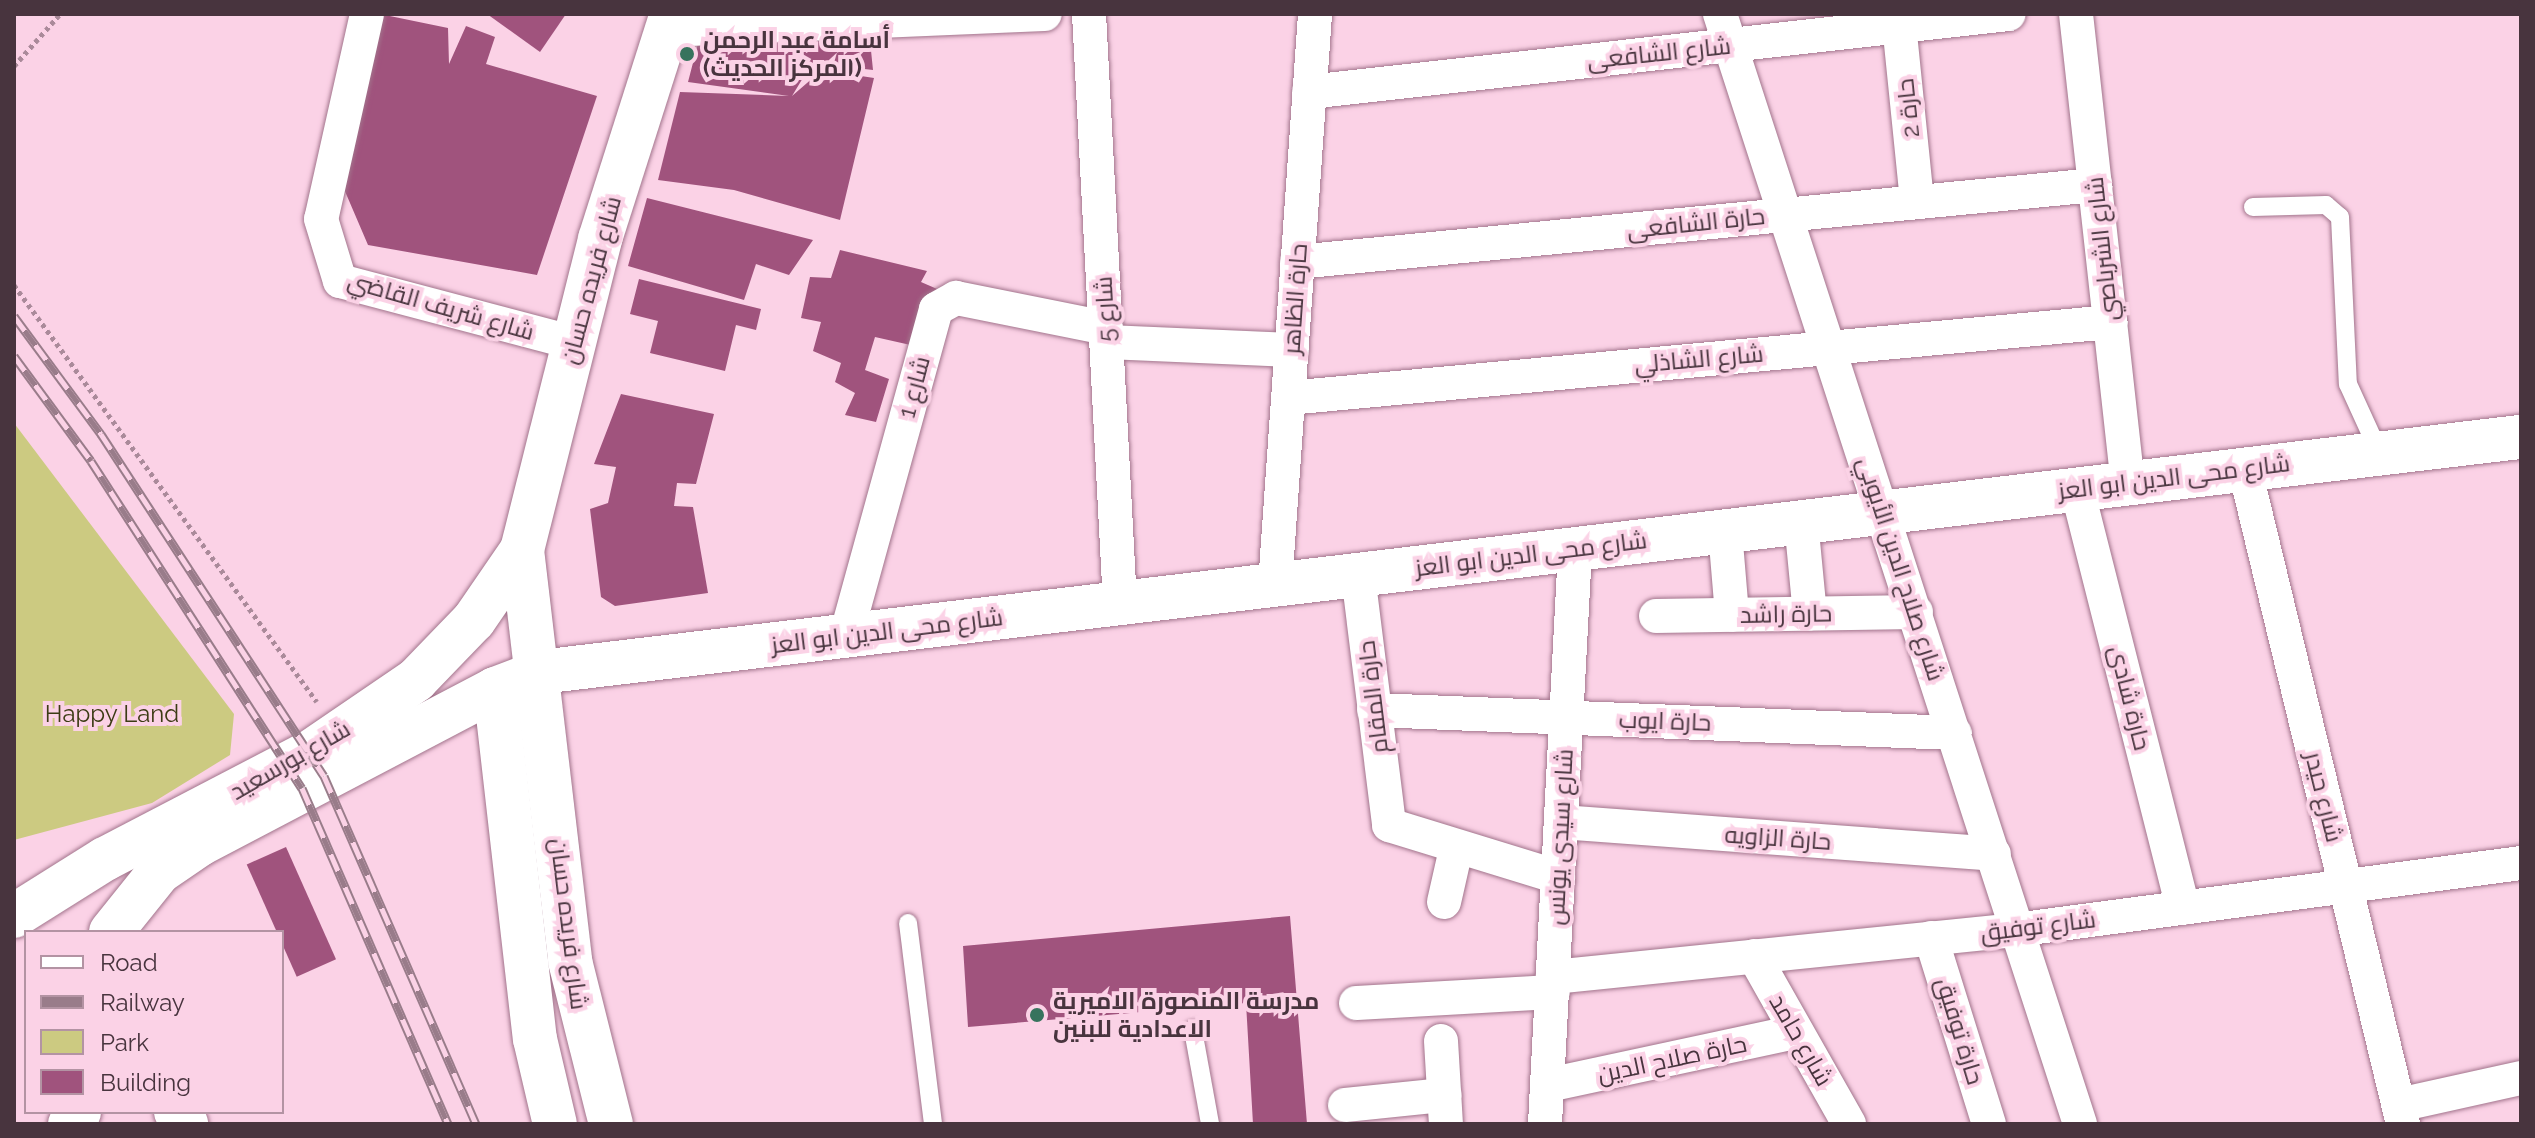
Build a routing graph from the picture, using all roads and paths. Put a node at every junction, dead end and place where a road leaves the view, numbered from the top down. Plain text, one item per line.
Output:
1 (60, 14) edge
2 (367, 14) edge
3 (1045, 14) edge
4 (1089, 14) edge
5 (1315, 14) edge
6 (2009, 14) edge
7 (2076, 14) edge
8 (1006, 15) edge
9 (900, 17) edge
10 (1898, 20) edge
11 (669, 22) edge
12 (1725, 30) edge
13 (14, 66) edge
14 (1309, 92) junction
15 (2095, 185) junction
16 (1917, 202) junction
17 (2253, 207) dead end
18 (1784, 215) junction
19 (1297, 262) junction
20 (14, 285) edge
21 (2110, 322) junction
22 (1106, 335) junction
23 (574, 343) junction
24 (1826, 348) junction
25 (1292, 350) junction
26 (1288, 398) junction
27 (2521, 437) edge
28 (2379, 452) junction
29 (2245, 470) junction
30 (2128, 484) junction
31 (2077, 489) junction
32 (1883, 511) junction
33 (1801, 521) junction
34 (1725, 531) junction
35 (522, 550) junction
36 (1575, 550) junction
37 (1358, 575) junction
38 (1275, 585) junction
39 (1120, 603) junction
40 (1916, 612) junction
41 (1810, 614) junction
42 (1732, 615) junction
43 (1656, 616) dead end
44 (846, 636) junction
45 (540, 672) junction
46 (495, 689) junction
47 (1374, 710) junction
48 (1566, 717) junction
49 (339, 732) junction
50 (1955, 733) junction
51 (1561, 822) junction
52 (1456, 849) junction
53 (1994, 854) junction
54 (2521, 863) edge
55 (1558, 877) junction
56 (2345, 886) junction
57 (1444, 902) dead end
58 (2183, 908) junction
59 (14, 916) edge
60 (908, 923) dead end
61 (113, 930) edge
62 (2015, 930) junction
63 (1931, 938) junction
64 (1754, 956) junction
65 (1553, 984) junction
66 (1356, 1003) dead end
67 (1193, 1030) dead end
68 (1795, 1032) junction
69 (1441, 1041) dead end
70 (2521, 1078) edge
71 (1548, 1085) junction
72 (1345, 1105) dead end
73 (1445, 1110) edge
74 (2401, 1114) edge
75 (555, 1124) edge
76 (611, 1124) edge
77 (933, 1124) edge
78 (1210, 1124) edge
79 (1545, 1124) edge
80 (1849, 1124) edge
81 (1989, 1124) edge
82 (2080, 1124) edge

1 - 13 path
2 - 23 street, شارع شريف القاضي
3 - 8 street
4 - 22 street, شارع 5
5 - 14 street, حارة الظاهر
6 - 10 street, شارع الشافعى
7 - 15 street, شارع الشرباصي
8 - 9 street
9 - 11 street
10 - 12 street, شارع الشافعى
10 - 16 street, حارة 2
11 - 23 main road, شارع فريده حسان
12 - 14 street, شارع الشافعى
12 - 18 street, شارع صلاح الدين الأيوبي
14 - 19 street, حارة الظاهر
15 - 16 street, حارة الشافعى
15 - 21 street, شارع الشرباصي
16 - 18 street, حارة الشافعى
17 - 28 lane
18 - 19 street, حارة الشافعى
18 - 24 street, شارع صلاح الدين الأيوبي
19 - 25 street, حارة الظاهر
20 - 49 path
21 - 24 street, شارع الشاذلي
21 - 30 street, شارع الشرباصي
22 - 25 street, شارع 1
22 - 39 street, شارع 5
22 - 44 street, شارع 1
23 - 35 main road, شارع فريده حسان
24 - 26 street, شارع الشاذلي
24 - 32 street, شارع صلاح الدين الأيوبي
25 - 26 street, حارة الظاهر
26 - 38 street, حارة الظاهر
27 - 28 main road, شارع محى الدين ابو العز
28 - 29 main road, شارع محى الدين ابو العز
29 - 30 main road, شارع محى الدين ابو العز
29 - 56 street, شارع حيدر
30 - 31 main road, شارع محى الدين ابو العز
31 - 32 main road, شارع محى الدين ابو العز
31 - 58 street, حارة شادى
32 - 33 main road, شارع محى الدين ابو العز
32 - 40 street, شارع صلاح الدين الأيوبي
33 - 34 main road, شارع محى الدين ابو العز
33 - 41 street
34 - 36 main road, شارع محى الدين ابو العز
34 - 42 street
35 - 45 main road, شارع فريده حسان
35 - 49 main road, شارع بورسعيد
36 - 37 main road, شارع محى الدين ابو العز
36 - 48 street, شارع سيدى يونس
37 - 38 main road, شارع محى الدين ابو العز
37 - 47 street, حارة المقام
38 - 39 main road, شارع محى الدين ابو العز
39 - 44 main road, شارع محى الدين ابو العز
40 - 41 street, حارة راشد
40 - 50 street, شارع صلاح الدين الأيوبي
41 - 42 street, حارة راشد
42 - 43 street, حارة راشد
44 - 45 main road, شارع محى الدين ابو العز
45 - 46 main road, شارع بورسعيد
45 - 76 main road, شارع فريده حسان
46 - 61 main road, شارع بورسعيد
46 - 75 main road, شارع فريده حسان
47 - 48 street, حارة ايوب
47 - 52 street, حارة المقام
48 - 50 street, حارة ايوب
48 - 51 street, شارع سيدى يونس
49 - 59 main road, شارع بورسعيد
50 - 53 street, شارع صلاح الدين الأيوبي
51 - 53 street, حارة الزاويه
51 - 55 street, شارع سيدى يونس
52 - 55 street
52 - 57 street
53 - 62 street, شارع صلاح الدين الأيوبي
54 - 56 street, شارع توفيق
55 - 65 street, شارع سيدى يونس
56 - 58 street, شارع توفيق
56 - 74 street, شارع حيدر
58 - 62 street, شارع توفيق
60 - 77 lane
62 - 63 street, شارع توفيق
62 - 82 street, شارع صلاح الدين الأيوبي
63 - 64 street, شارع توفيق
63 - 81 street, حارة توفيق
64 - 65 street, شارع توفيق
64 - 68 street, شارع حامد
65 - 66 street, شارع توفيق
65 - 71 street, شارع سيدى يونس
67 - 78 lane
68 - 71 street, حارة صلاح الدين
68 - 80 street, شارع حامد
69 - 73 street
70 - 74 street
71 - 79 street, شارع سيدى يونس
72 - 73 street

